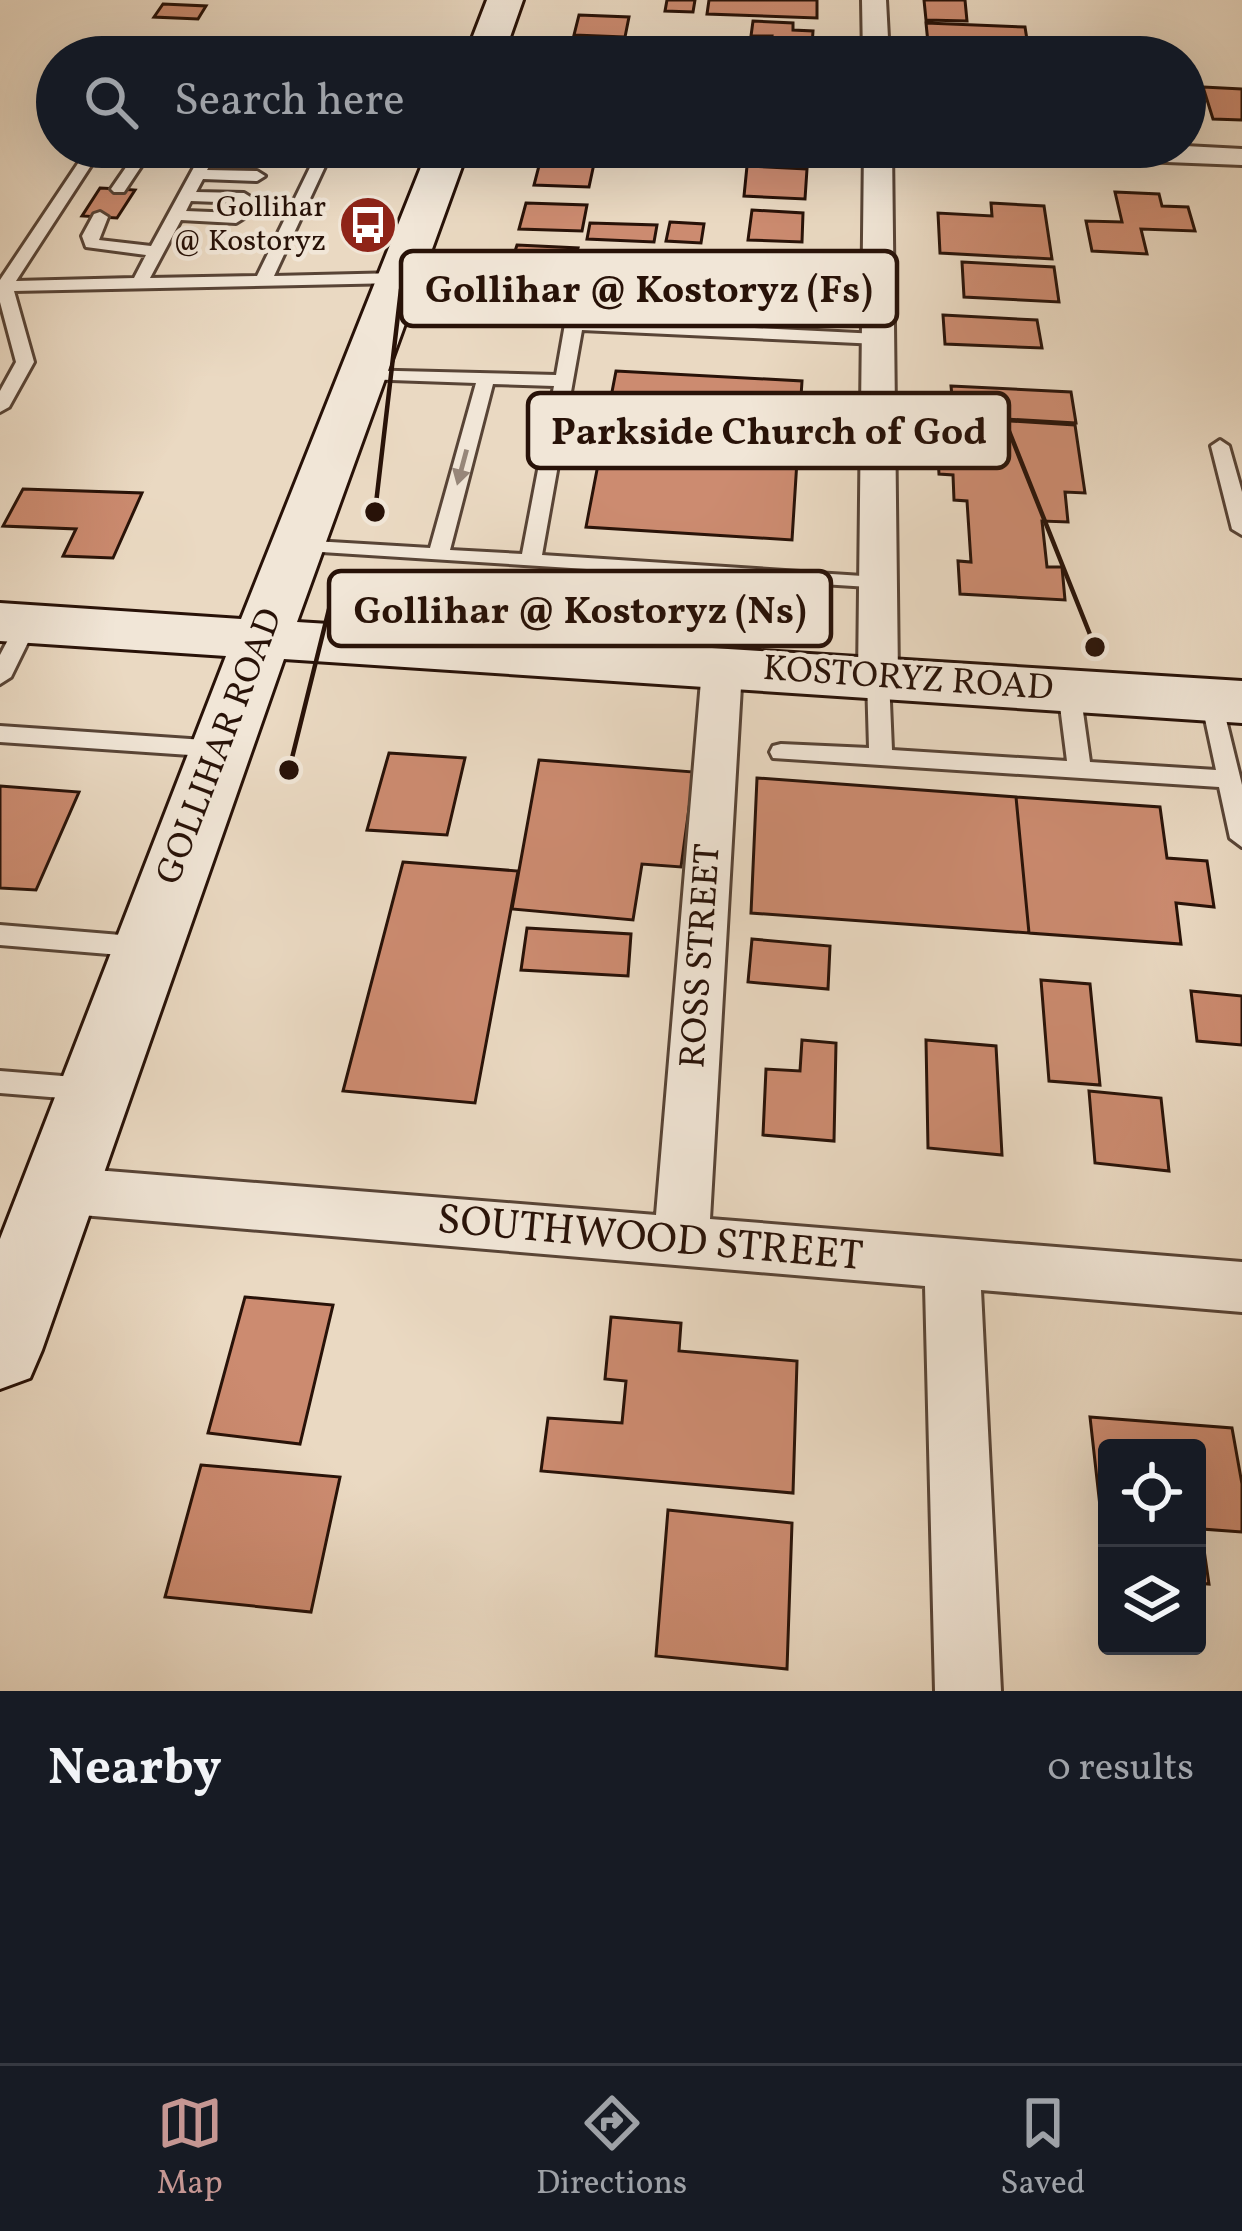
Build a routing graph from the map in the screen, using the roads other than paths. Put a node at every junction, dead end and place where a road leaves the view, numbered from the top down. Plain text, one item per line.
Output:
1 (505, 0) edge
2 (874, 0) edge
3 (492, 36) edge
4 (875, 36) edge
5 (1206, 156) edge
6 (1242, 158) edge
7 (83, 168) edge
8 (133, 168) edge
9 (201, 168) edge
10 (317, 168) edge
11 (441, 168) edge
12 (878, 168) edge
13 (198, 174) junction
14 (257, 176) dead end
15 (291, 177) dead end
16 (312, 178) junction
17 (119, 189) dead end
18 (186, 196) junction
19 (244, 198) dead end
20 (280, 199) dead end
21 (302, 200) junction
22 (176, 214) junction
23 (100, 217) dead end
24 (236, 218) dead end
25 (270, 219) dead end
26 (292, 220) junction
27 (157, 251) junction
28 (399, 278) junction
29 (263, 281) junction
30 (139, 284) junction
31 (4, 286) junction
32 (878, 339) junction
33 (363, 374) junction
34 (486, 378) junction
35 (564, 381) junction
36 (0, 406) edge
37 (1220, 446) dead end
38 (1242, 529) edge
39 (297, 547) junction
40 (438, 556) junction
41 (531, 561) junction
42 (878, 583) junction
43 (13, 623) edge
44 (262, 639) junction
45 (722, 669) junction
46 (0, 677) edge
47 (878, 678) junction
48 (1070, 691) junction
49 (1227, 701) edge
50 (0, 734) edge
51 (222, 749) junction
52 (781, 752) dead end
53 (881, 758) junction
54 (1080, 770) junction
55 (1229, 779) junction
56 (1242, 838) edge
57 (0, 935) edge
58 (145, 947) junction
59 (0, 1082) edge
60 (95, 1090) junction
61 (58, 1190) junction
62 (682, 1243) junction
63 (18, 1252) edge
64 (952, 1265) junction
65 (1242, 1287) edge
66 (0, 1350) edge
67 (968, 1691) edge

1 - 3 main road
2 - 4 street
5 - 6 street
7 - 31 lane
8 - 17 lane
9 - 13 lane
10 - 16 lane
11 - 28 main road, GOLLIHAR ROAD
12 - 32 street
13 - 14 lane
13 - 18 lane
15 - 16 lane
16 - 21 lane
18 - 19 lane
18 - 22 lane
20 - 21 lane
21 - 26 lane
22 - 24 lane
22 - 27 lane
23 - 27 lane
25 - 26 lane
26 - 29 lane
27 - 30 lane
28 - 29 lane
28 - 33 main road, GOLLIHAR ROAD
29 - 30 lane
30 - 31 lane
31 - 36 lane
32 - 35 lane
32 - 42 street
33 - 34 lane
33 - 39 main road, GOLLIHAR ROAD
34 - 35 lane
34 -> 40 lane
35 - 41 lane
37 - 38 lane
39 - 40 lane
39 - 44 main road, GOLLIHAR ROAD
40 - 41 lane
41 - 42 lane
42 - 47 street
43 - 44 main road, KOSTORYZ ROAD
43 - 46 lane
44 - 45 main road, KOSTORYZ ROAD
44 - 51 main road, GOLLIHAR ROAD
45 - 47 main road, KOSTORYZ ROAD
45 - 62 street, ROSS STREET
47 - 48 main road, KOSTORYZ ROAD
47 - 53 lane
48 - 49 main road, KOSTORYZ ROAD
48 - 54 lane
49 - 55 lane
50 - 51 lane
51 - 58 main road, GOLLIHAR ROAD
52 - 53 lane
53 - 54 lane
54 - 55 lane
55 - 56 lane
57 - 58 lane
58 - 60 main road, GOLLIHAR ROAD
59 - 60 lane
60 - 61 main road, GOLLIHAR ROAD
61 - 62 street, SOUTHWOOD STREET
61 - 63 main road, GOLLIHAR ROAD
62 - 64 street, SOUTHWOOD STREET
63 - 66 main road, GOLLIHAR ROAD
64 - 65 street, SOUTHWOOD STREET
64 - 67 street

